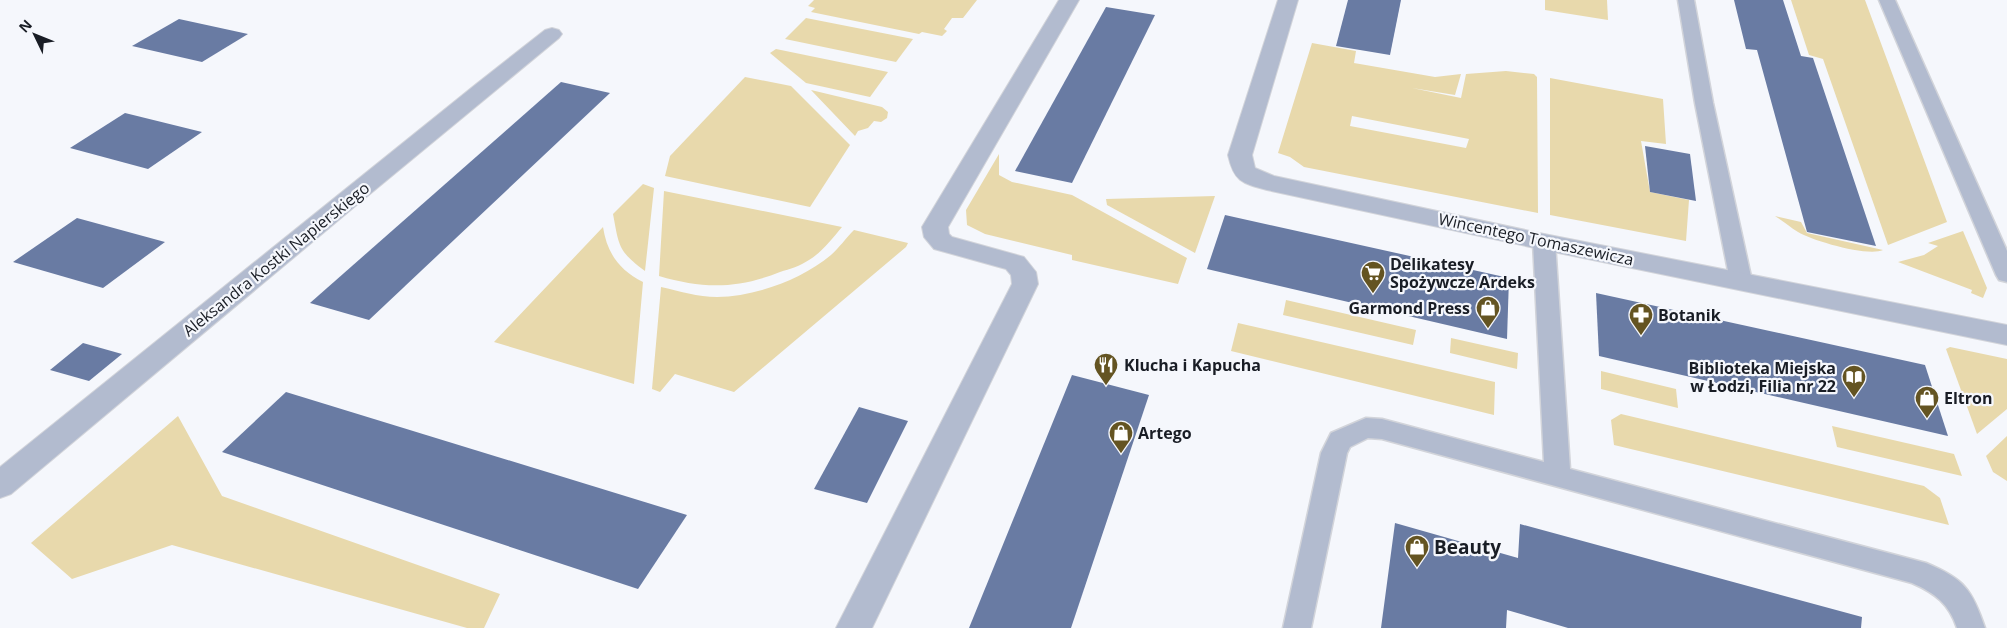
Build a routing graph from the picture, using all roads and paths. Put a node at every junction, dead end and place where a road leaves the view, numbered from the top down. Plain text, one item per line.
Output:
1 (1069, 0) edge
2 (1288, 0) edge
3 (1686, 0) edge
4 (1886, 0) edge
5 (552, 34) dead end
6 (1544, 242) junction
7 (2007, 275) edge
8 (1741, 281) junction
9 (2007, 334) edge
10 (1558, 477) junction
11 (0, 484) edge
12 (854, 628) edge
13 (1297, 628) edge
14 (1971, 628) edge

1 - 12 street
2 - 6 street, Wincentego Tomaszewicza
3 - 8 lane
4 - 7 lane
5 - 11 street, Aleksandra Kostki Napierskiego
6 - 8 street, Wincentego Tomaszewicza
6 - 10 lane
8 - 9 street, Wincentego Tomaszewicza
10 - 13 lane
10 - 14 lane

